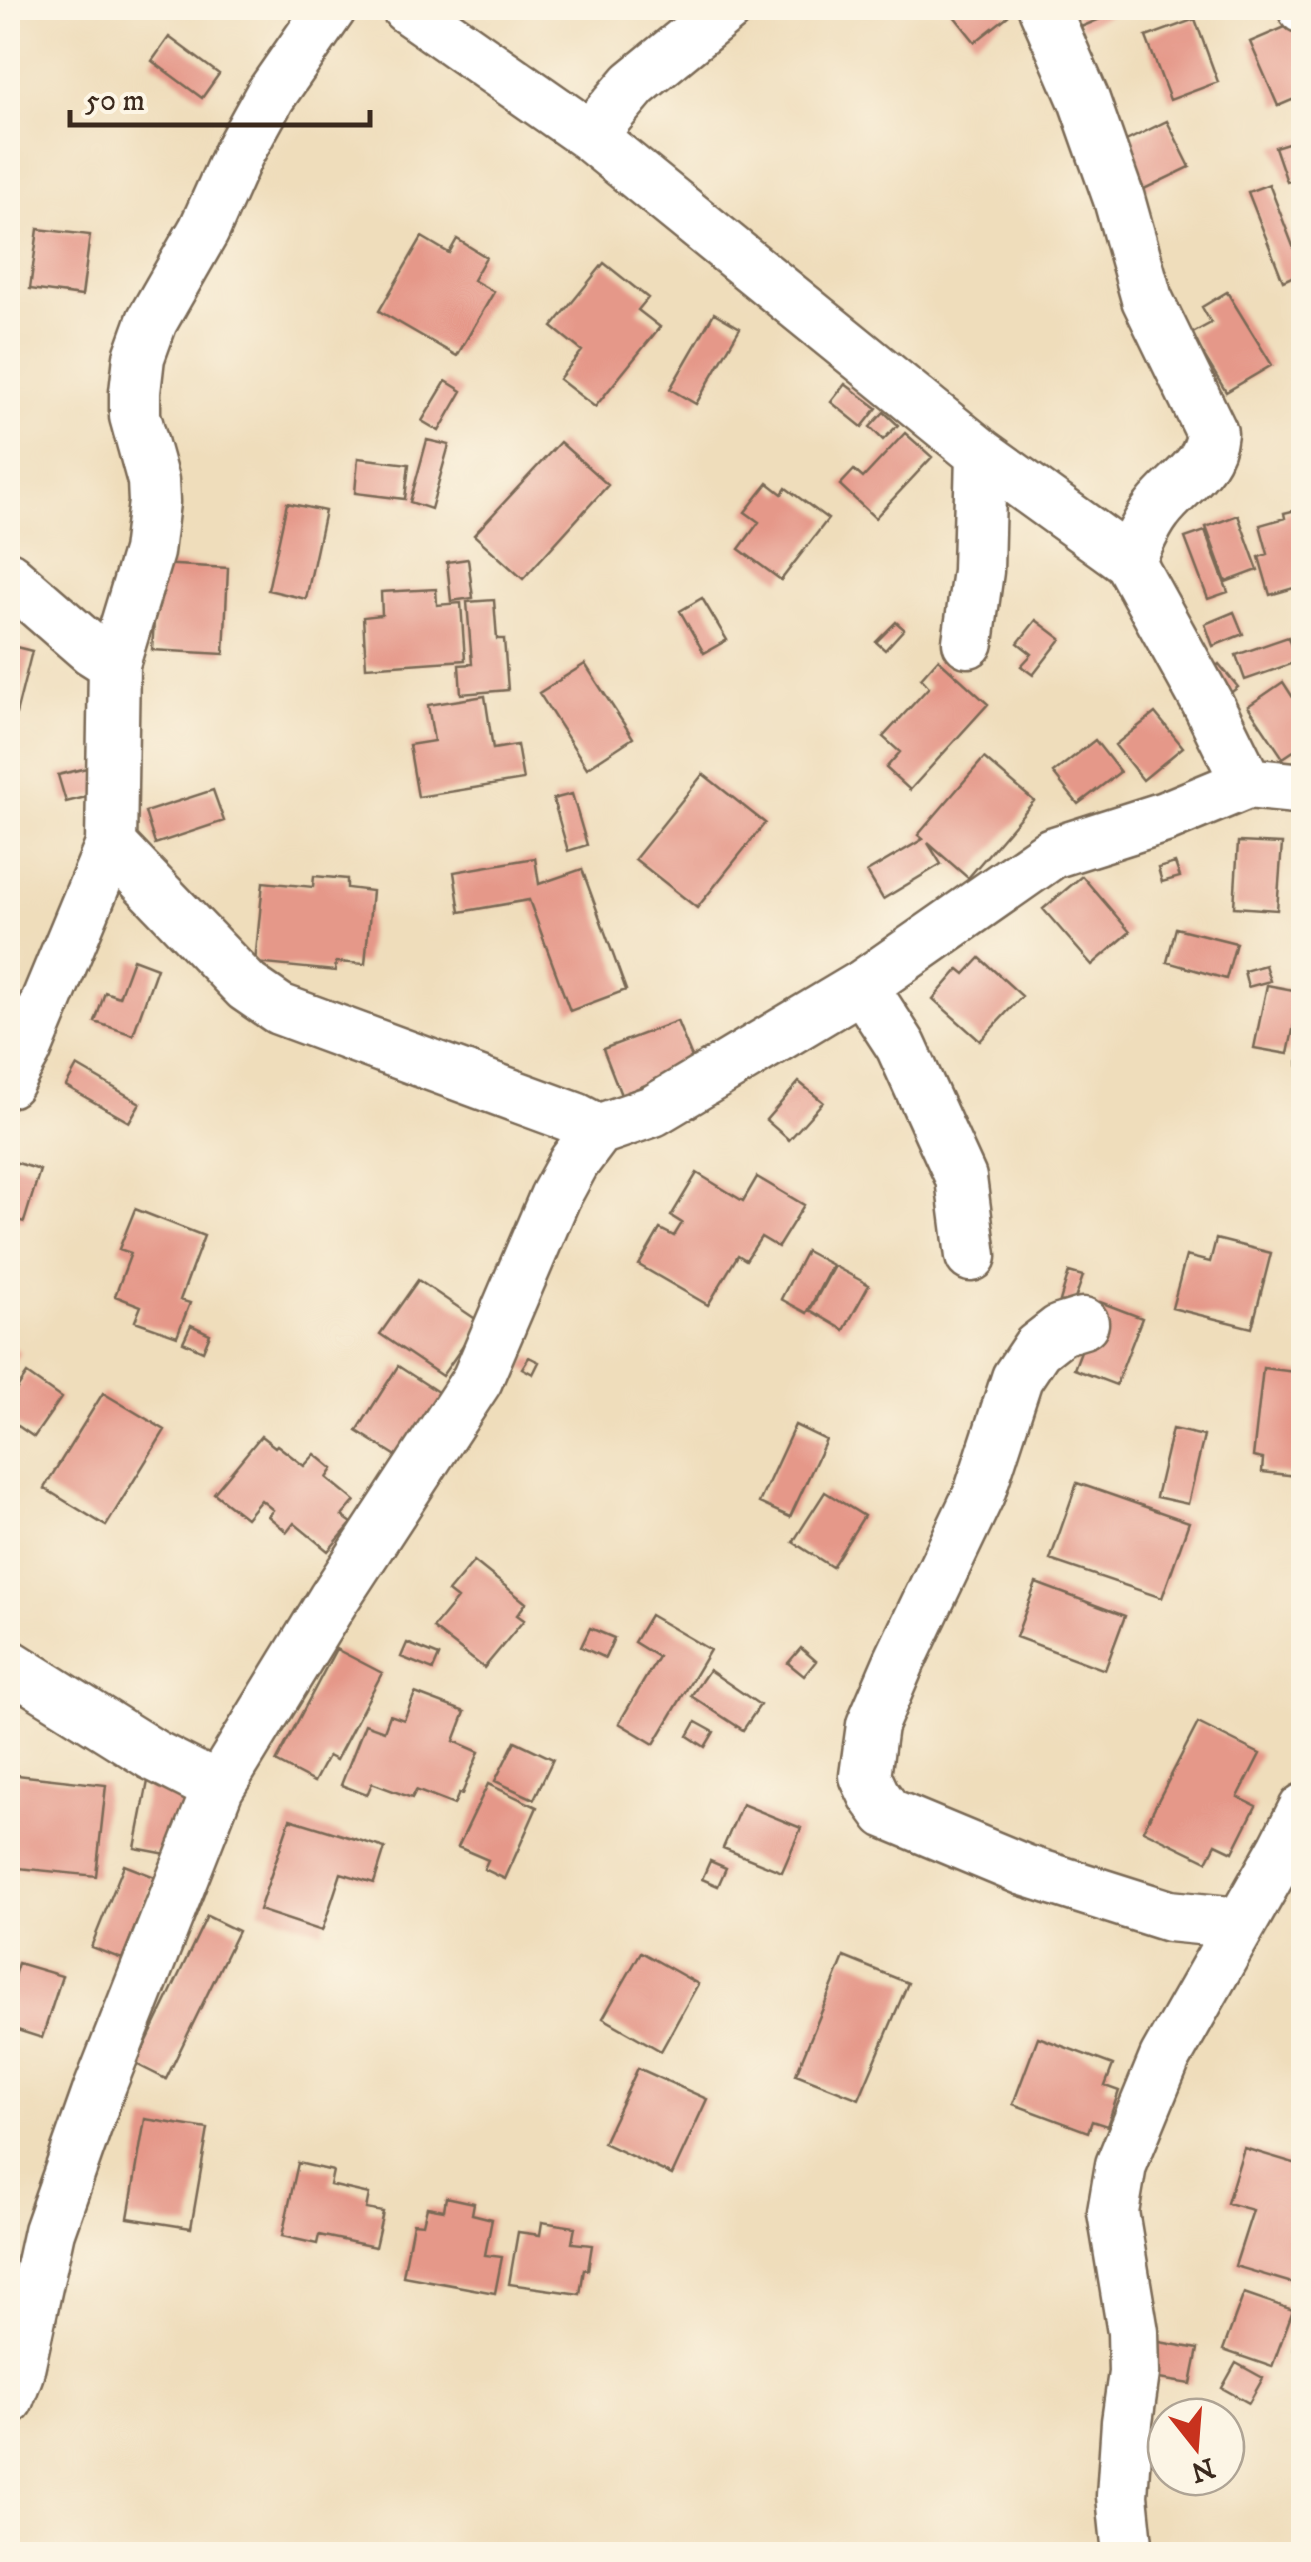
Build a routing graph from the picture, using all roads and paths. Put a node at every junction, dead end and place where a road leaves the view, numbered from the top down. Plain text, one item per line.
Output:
1 (332, 8) edge
2 (407, 8) edge
3 (728, 8) edge
4 (1044, 8) edge
5 (590, 136) junction
6 (981, 454) junction
7 (1129, 561) junction
8 (8, 577) edge
9 (968, 642) dead end
10 (114, 664) junction
11 (1247, 783) junction
12 (1304, 789) edge
13 (111, 845) junction
14 (862, 986) junction
15 (8, 1082) edge
16 (598, 1130) junction
17 (971, 1256) dead end
18 (1082, 1323) dead end
19 (8, 1664) edge
20 (218, 1788) junction
21 (1297, 1836) edge
22 (1240, 1923) junction
23 (8, 2399) edge
24 (1128, 2554) edge

1 - 10 street
2 - 5 street
3 - 5 street
4 - 7 street
5 - 6 street
6 - 7 street
6 - 9 street
7 - 11 street
8 - 10 street
10 - 13 street
11 - 12 street
11 - 14 street
13 - 15 street
13 - 16 street
14 - 16 street
14 - 17 street
16 - 20 street
18 - 22 street
19 - 20 street
20 - 23 street
21 - 22 street
22 - 24 street

